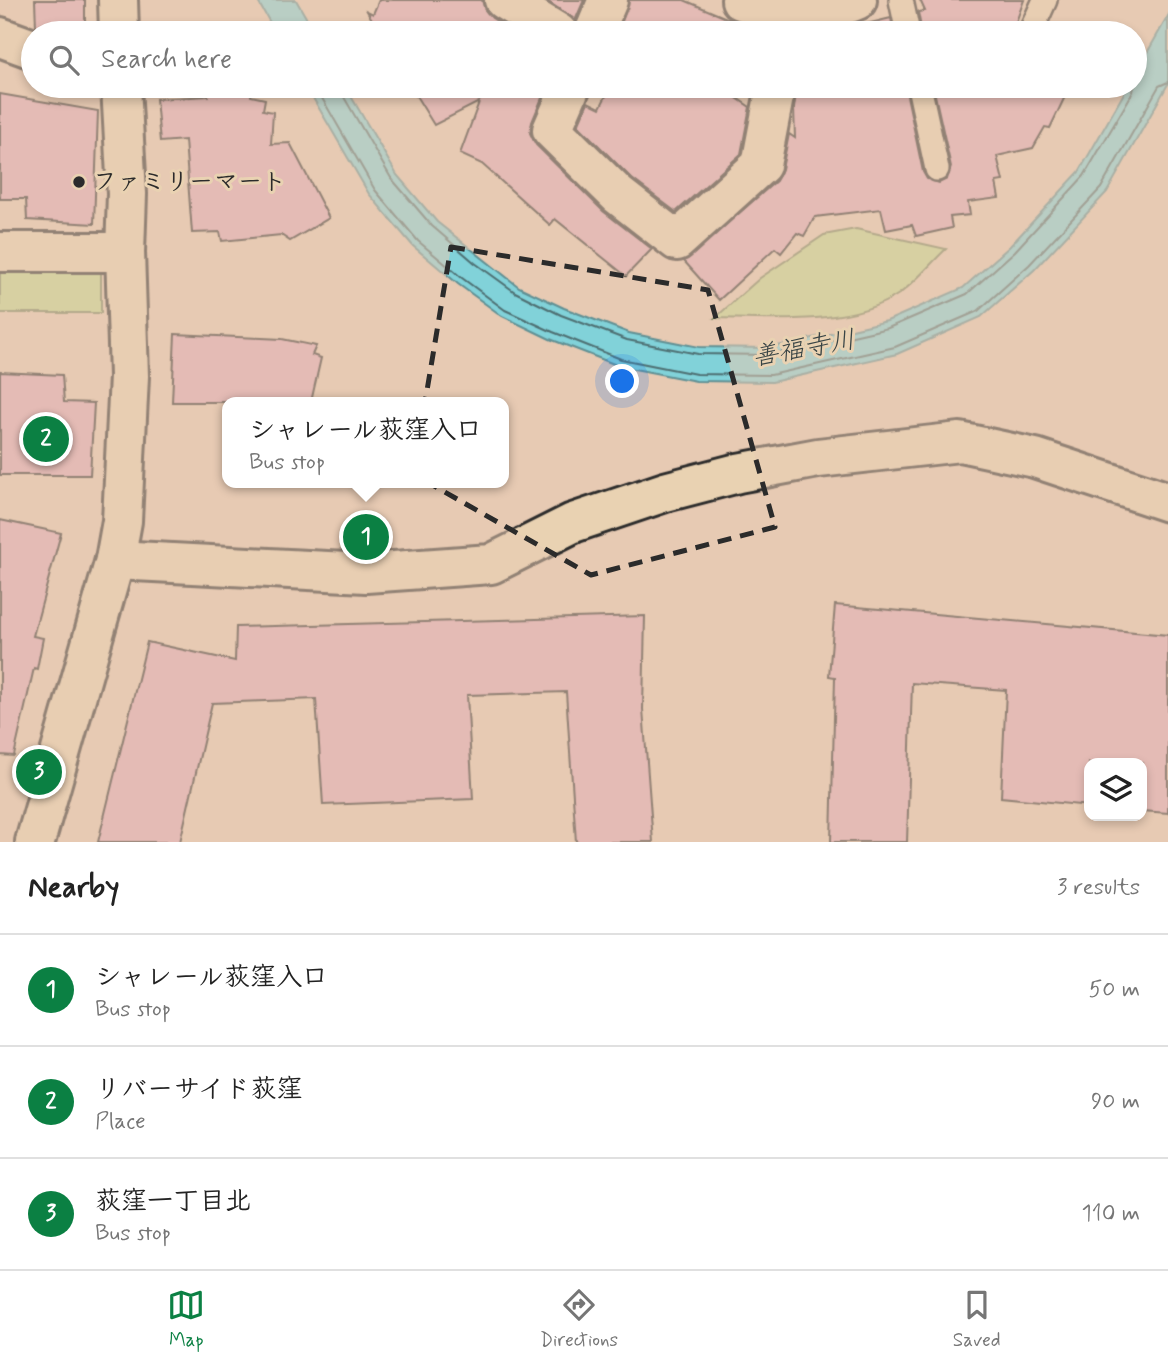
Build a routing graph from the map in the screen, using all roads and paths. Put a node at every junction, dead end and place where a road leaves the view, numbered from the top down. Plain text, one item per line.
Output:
1 (118, 0) edge
2 (505, 0) edge
3 (608, 0) edge
4 (741, 0) edge
5 (858, 0) edge
6 (901, 0) edge
7 (1045, 0) edge
8 (119, 21) edge
9 (539, 21) edge
10 (599, 21) edge
11 (787, 21) edge
12 (793, 21) edge
13 (905, 21) edge
14 (1035, 21) edge
15 (0, 37) edge
16 (21, 45) edge
17 (122, 98) edge
18 (566, 98) edge
19 (774, 98) edge
20 (922, 98) edge
21 (937, 169) dead end
22 (0, 252) edge
23 (125, 252) junction
24 (1168, 502) edge
25 (116, 560) junction
26 (35, 842) edge

1 - 8 street
2 - 9 street
3 - 10 street
4 - 11 street
5 - 12 street
6 - 13 lane
7 - 14 lane
15 - 16 street
17 - 23 street
18 - 19 street
20 - 21 lane
22 - 23 street
23 - 25 street
24 - 25 street
25 - 26 street

